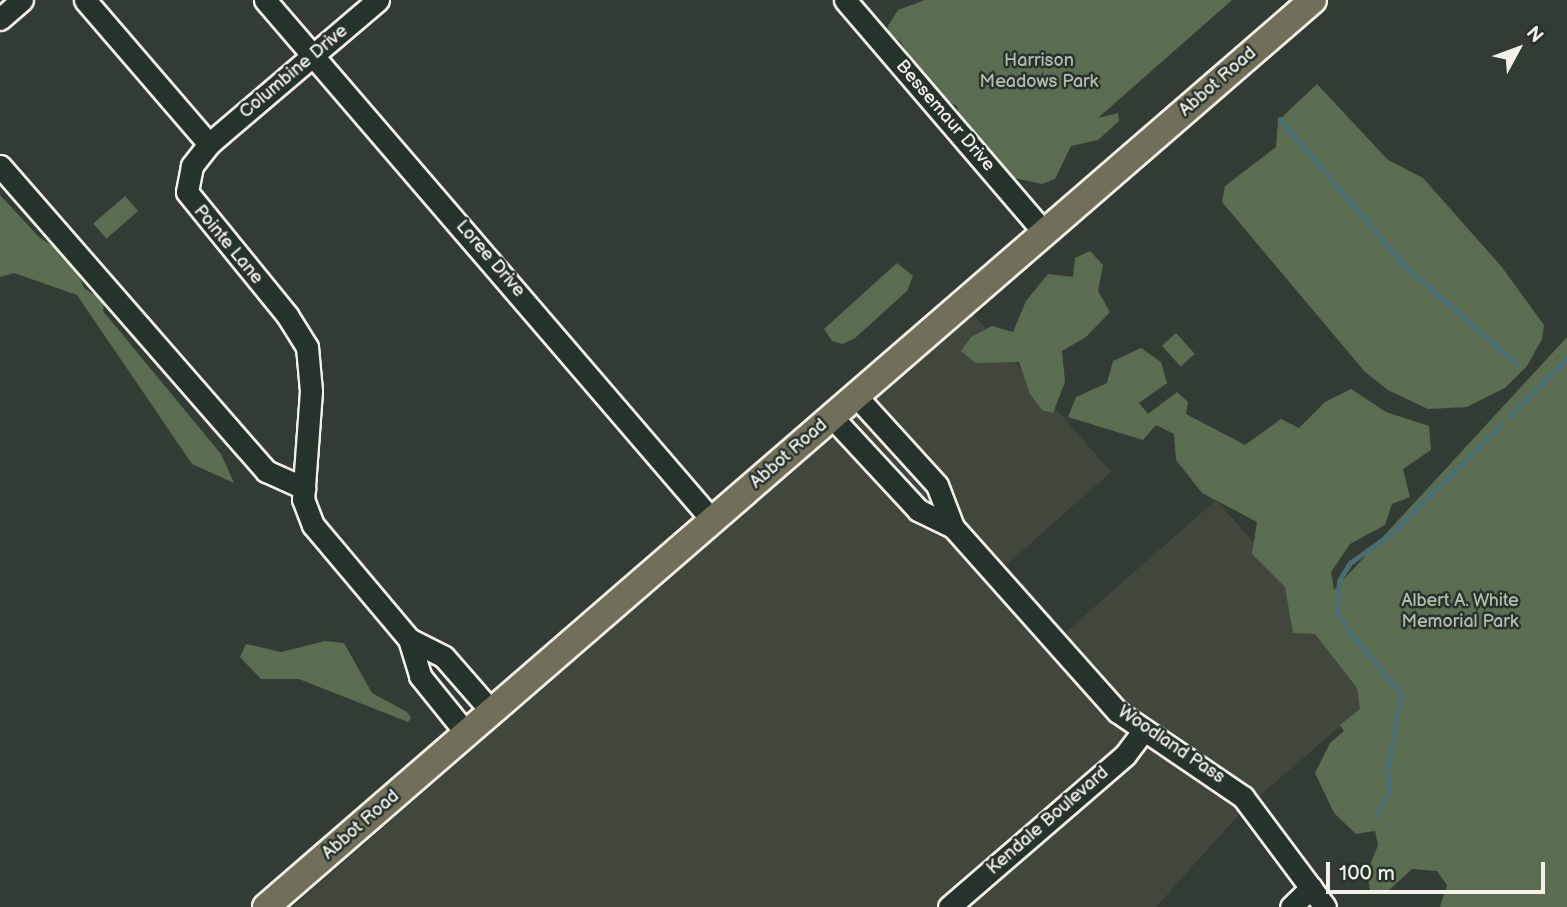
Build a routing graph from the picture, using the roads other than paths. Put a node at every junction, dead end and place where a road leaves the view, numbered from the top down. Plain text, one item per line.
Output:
1 (22, 0) edge
2 (85, 0) edge
3 (265, 0) edge
4 (378, 0) edge
5 (845, 0) edge
6 (1313, 0) edge
7 (0, 19) edge
8 (313, 56) junction
9 (209, 144) junction
10 (0, 166) edge
11 (1045, 233) junction
12 (856, 397) junction
13 (832, 417) junction
14 (304, 488) junction
15 (712, 520) junction
16 (953, 527) junction
17 (409, 639) junction
18 (492, 712) junction
19 (1143, 731) junction
20 (467, 734) junction
21 (1311, 888) junction
22 (266, 907) edge
23 (949, 907) edge
24 (1291, 907) edge
25 (1325, 907) edge

1 - 7 street
2 - 9 street
3 - 8 street, Loree Drive
4 - 8 street, Columbine Drive
5 - 11 street, Bessemaur Drive
6 - 11 main road, Abbot Road
8 - 9 street, Columbine Drive
8 - 15 street, Loree Drive
9 - 14 street, Pointe Lane
10 - 14 street
11 - 12 main road, Abbot Road
12 - 13 main road, Abbot Road
12 - 16 street, Woodland Pass
13 - 15 main road, Abbot Road
13 - 16 street, Woodland Pass
14 - 17 street, Pointe Lane
15 - 18 main road, Abbot Road
16 - 19 street, Woodland Pass
17 - 18 street
17 - 20 street
18 - 20 main road, Abbot Road
19 - 21 street, Woodland Pass
19 - 23 street, Kendale Boulevard
20 - 22 main road, Abbot Road
21 - 24 street
21 - 25 street, Woodland Pass

